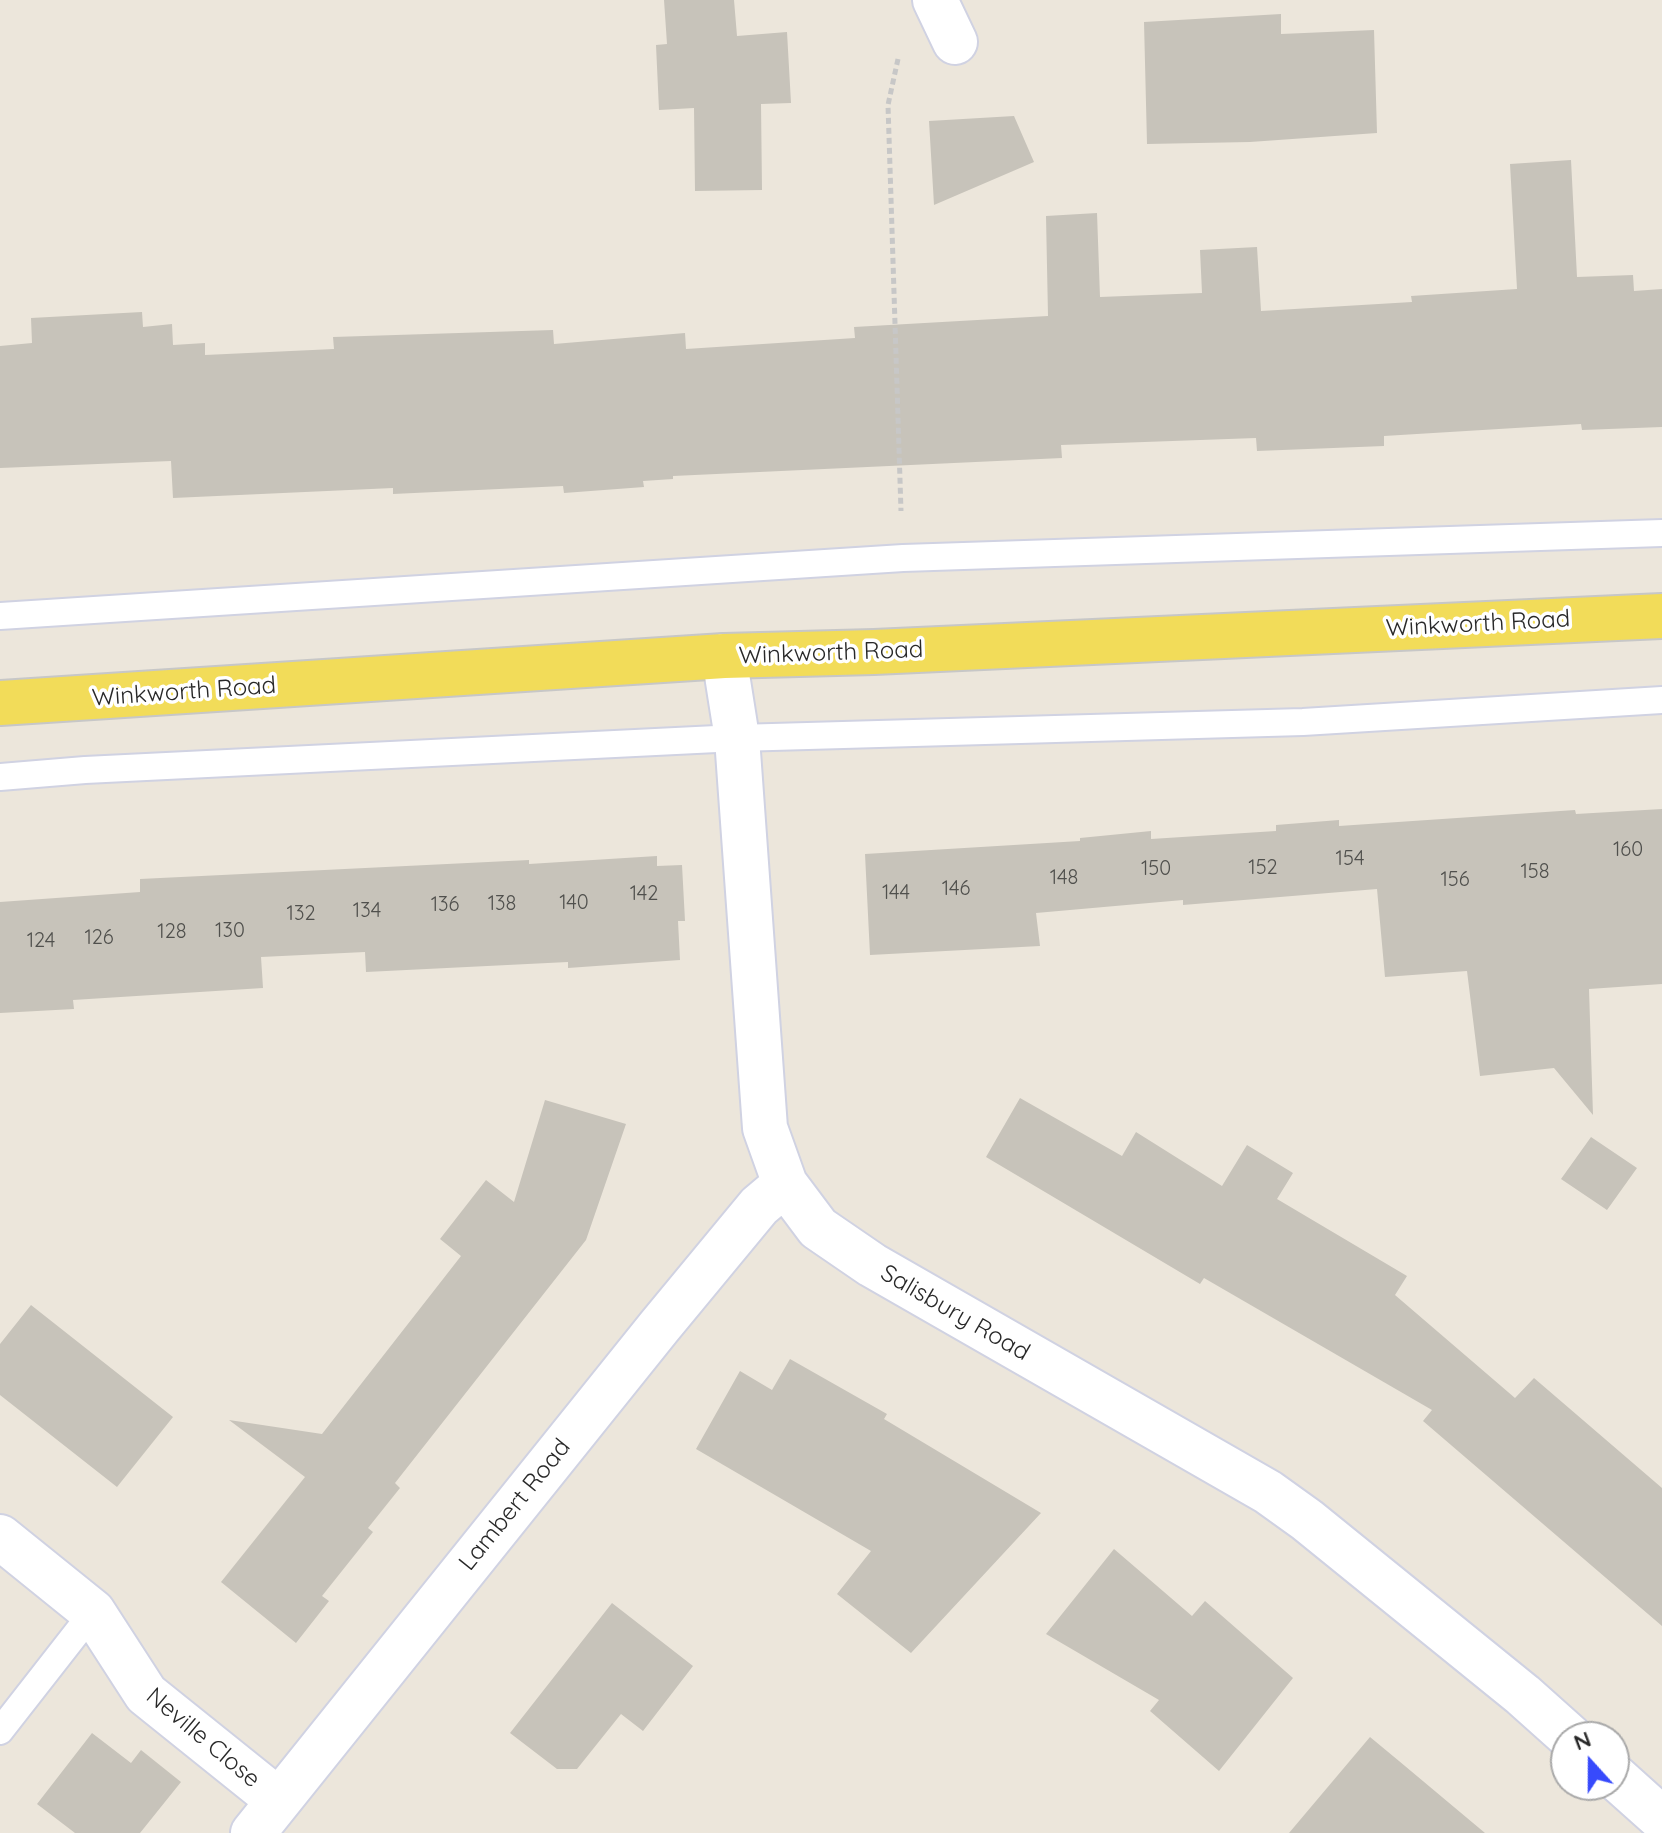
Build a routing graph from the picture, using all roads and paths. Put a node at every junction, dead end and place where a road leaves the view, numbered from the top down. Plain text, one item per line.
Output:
1 (935, 0) edge
2 (955, 42) dead end
3 (904, 47) dead end
4 (1662, 533) edge
5 (903, 558) junction
6 (0, 616) edge
7 (1662, 616) edge
8 (724, 656) junction
9 (1662, 700) edge
10 (0, 703) edge
11 (737, 738) junction
12 (0, 777) edge
13 (785, 1184) junction
14 (0, 1537) edge
15 (93, 1612) junction
16 (1552, 1721) edge
17 (0, 1731) edge
18 (1630, 1790) edge
19 (265, 1816) edge
20 (1662, 1819) edge

1 - 2 street
3 - 5 path
4 - 5 lane
5 - 6 lane
7 - 8 main road, Winkworth Road
8 - 10 main road, Winkworth Road
8 - 11 street, Salisbury Road
9 - 11 lane
11 - 12 lane
11 - 13 street, Salisbury Road
13 - 16 street, Salisbury Road
13 - 19 street, Lambert Road
14 - 15 street, Neville Close
15 - 17 lane
15 - 19 street, Neville Close
18 - 20 street

